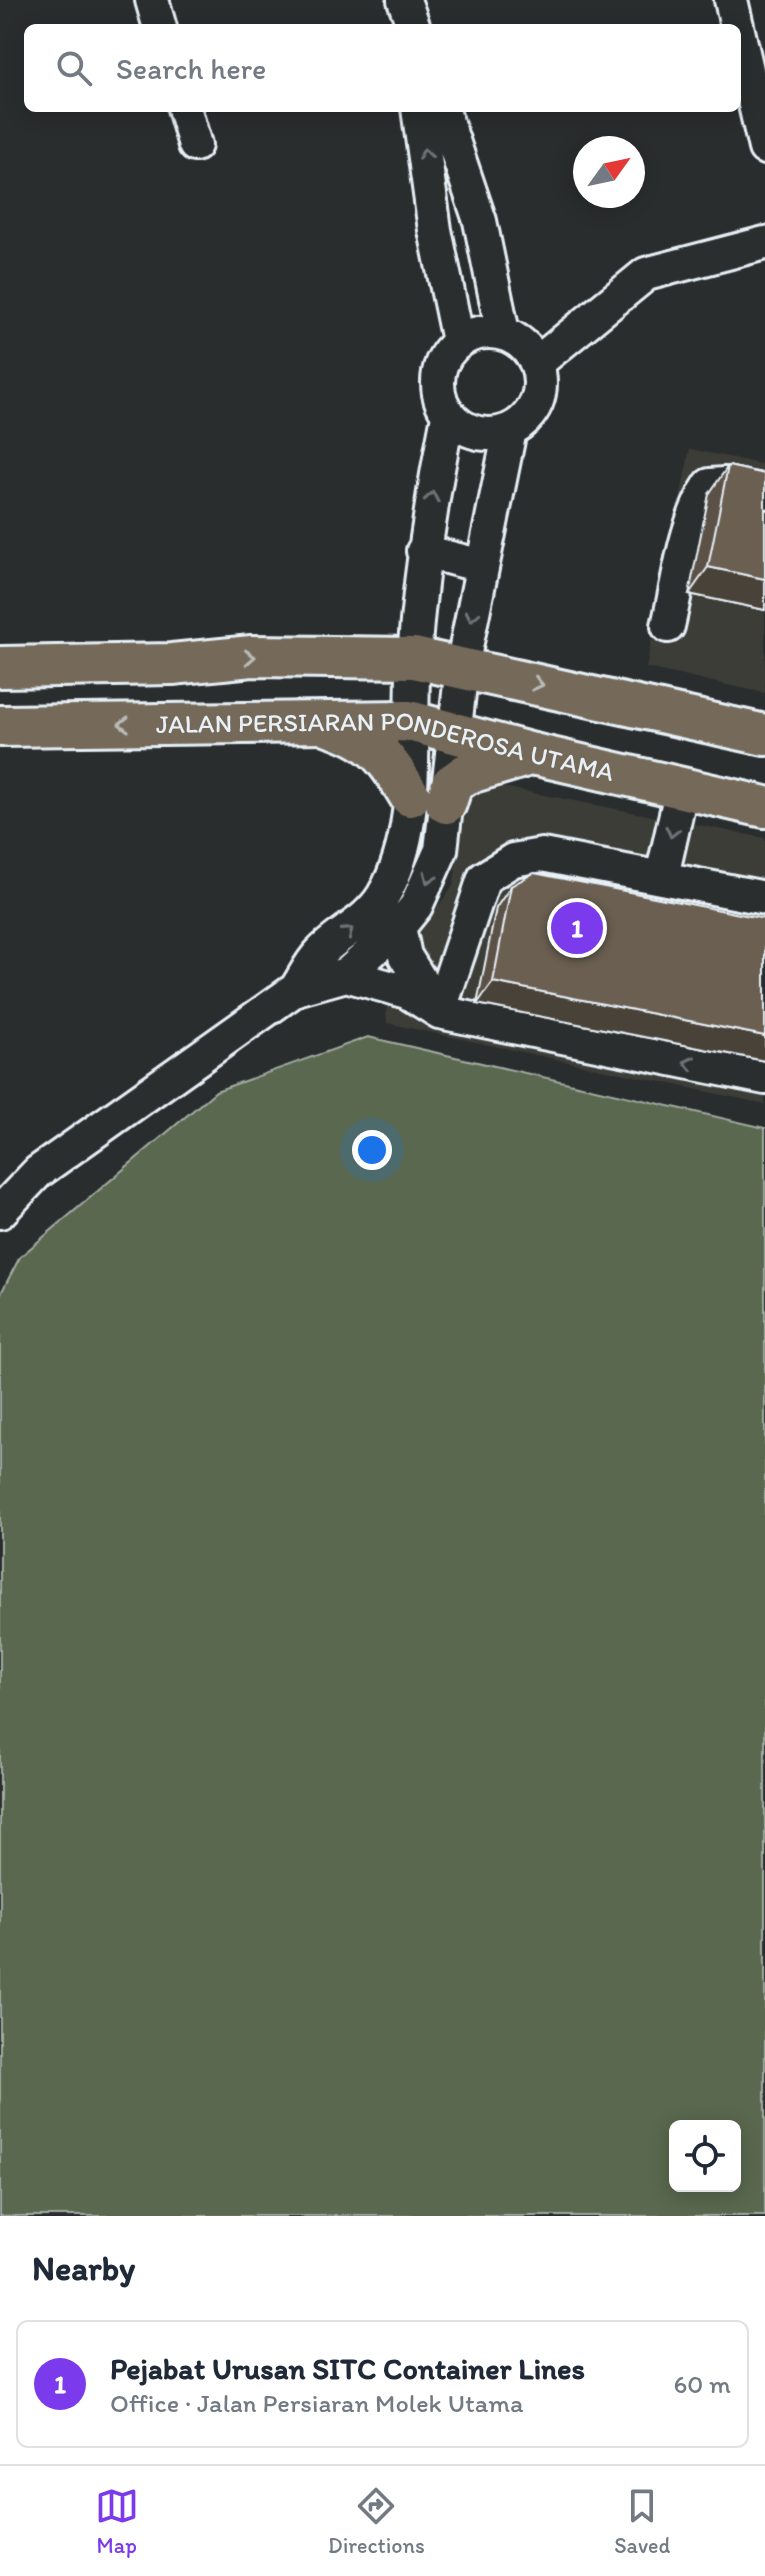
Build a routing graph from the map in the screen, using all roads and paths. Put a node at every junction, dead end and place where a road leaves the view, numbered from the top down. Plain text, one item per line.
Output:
1 (152, 0) edge
2 (404, 0) edge
3 (731, 0) edge
4 (159, 24) edge
5 (413, 24) edge
6 (737, 24) edge
7 (741, 44) edge
8 (185, 112) edge
9 (419, 112) edge
10 (443, 112) edge
11 (195, 145) dead end
12 (765, 148) edge
13 (470, 190) junction
14 (431, 197) junction
15 (765, 243) edge
16 (487, 257) junction
17 (442, 265) junction
18 (503, 333) junction
19 (458, 341) junction
20 (537, 363) junction
21 (448, 416) junction
22 (510, 430) junction
23 (765, 492) edge
24 (423, 551) junction
25 (482, 566) junction
26 (668, 626) dead end
27 (414, 658) junction
28 (0, 667) edge
29 (462, 667) junction
30 (314, 720) junction
31 (409, 721) junction
32 (0, 726) edge
33 (453, 732) junction
34 (765, 735) edge
35 (533, 754) junction
36 (682, 788) junction
37 (428, 799) junction
38 (765, 807) edge
39 (662, 876) junction
40 (765, 898) edge
41 (399, 927) junction
42 (346, 975) junction
43 (296, 989) junction
44 (439, 1012) junction
45 (765, 1078) edge
46 (0, 1212) edge

1 - 4 street
2 - 5 street
3 - 6 street
7 - 12 street
8 - 11 street
14 -> 9 street
10 - 13 street
13 - 14 street
13 - 16 street
14 - 17 street
15 - 20 street
16 - 17 street
16 - 18 street
17 - 19 street
18 - 19 street
18 - 20 street
19 - 21 street
20 - 22 street
21 - 22 street
24 -> 21 street
22 - 25 street
23 - 26 street
24 - 25 street
24 - 27 street
25 -> 29 street
28 -> 27 main road
27 - 29 main road
27 - 31 street
29 - 33 street
29 -> 34 main road
30 - 31 main road, JALAN PERSIARAN PONDEROSA UTAMA
30 -> 32 main road, JALAN PERSIARAN PONDEROSA UTAMA
30 - 37 main road
31 - 33 main road, JALAN PERSIARAN PONDEROSA UTAMA
31 - 37 street
33 - 35 main road, JALAN PERSIARAN PONDEROSA UTAMA
33 - 37 street
35 - 36 main road, JALAN PERSIARAN PONDEROSA UTAMA
35 - 37 main road
36 - 38 main road, JALAN PERSIARAN PONDEROSA UTAMA
36 -> 39 street
37 -> 41 street
43 -> 37 street
39 - 40 street
39 - 44 street
41 - 42 street
41 - 44 street
42 - 43 street
42 - 44 street
43 - 46 street
45 -> 44 street

